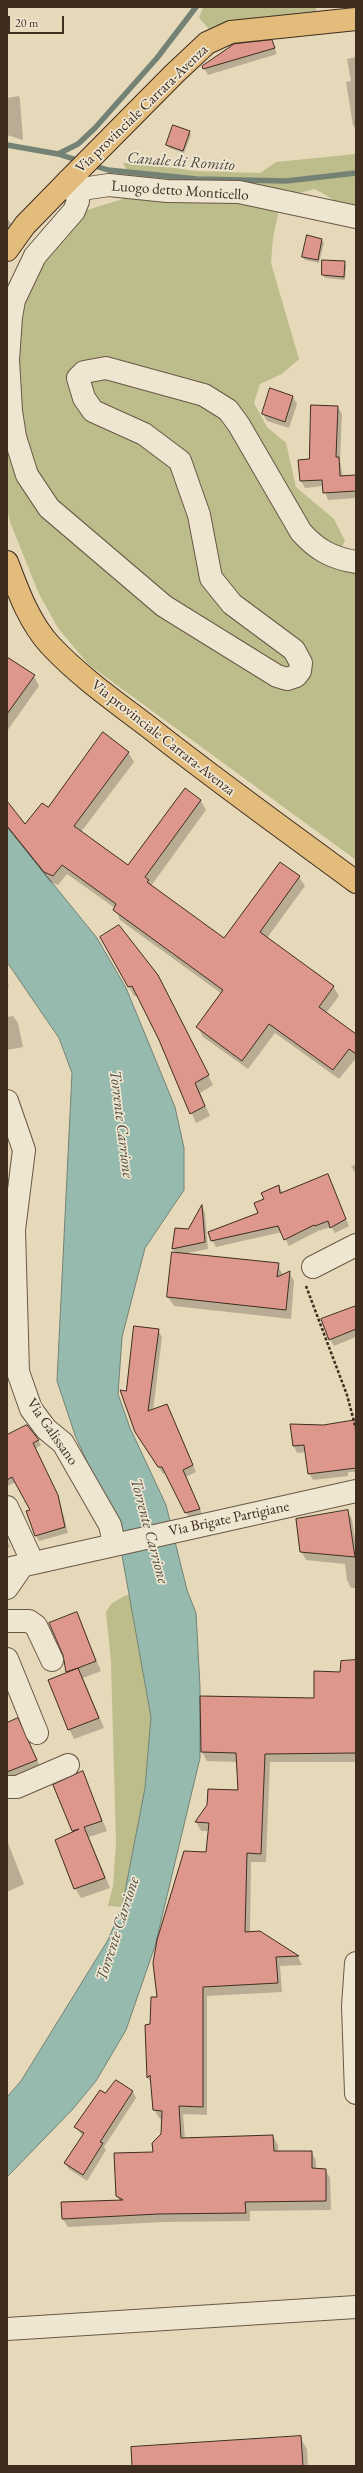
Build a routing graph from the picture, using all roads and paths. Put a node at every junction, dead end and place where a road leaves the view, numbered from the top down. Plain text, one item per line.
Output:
1 (356, 19) edge
2 (72, 182) junction
3 (356, 217) edge
4 (7, 250) edge
5 (7, 562) edge
6 (356, 562) edge
7 (356, 882) edge
8 (7, 1101) edge
9 (356, 1245) edge
10 (313, 1267) joint
11 (356, 1429) edge
12 (355, 1498) edge
13 (7, 1507) edge
14 (105, 1546) junction
15 (21, 1566) edge
16 (7, 1588) edge
17 (7, 1621) edge
18 (7, 1659) edge
19 (52, 1660) dead end
20 (37, 1734) dead end
21 (68, 1765) dead end
22 (7, 1786) edge
23 (356, 1963) edge
24 (356, 2093) edge
25 (356, 2306) edge
26 (7, 2329) edge

1 - 2 main road, Via provinciale Carrara-Avenza
2 - 3 street, Luogo detto Monticello
2 - 4 main road, Via provinciale Carrara-Avenza
2 - 6 street
5 - 7 main road, Via provinciale Carrara-Avenza
8 - 14 street, Via Galissano
9 - 10 street
10 - 11 path
12 - 14 street, Via Brigate Partigiane
13 - 15 street
14 - 15 street, Via Brigate Partigiane
15 - 16 street
17 - 19 street
18 - 20 street
21 - 22 street
23 - 24 street
25 - 26 street

